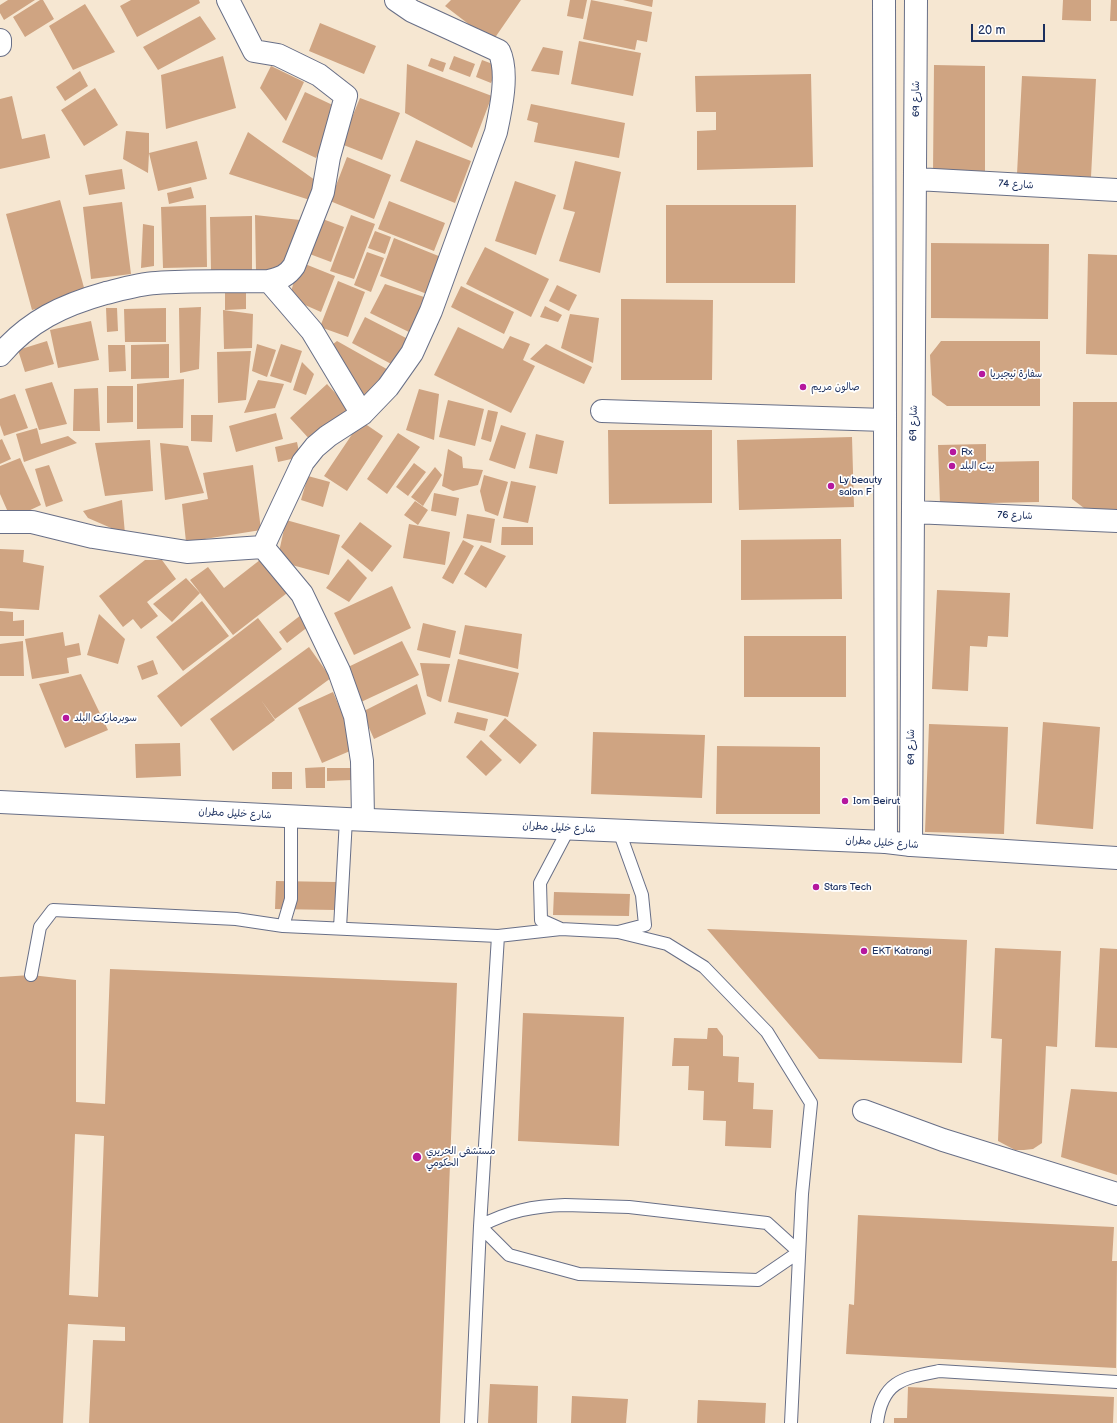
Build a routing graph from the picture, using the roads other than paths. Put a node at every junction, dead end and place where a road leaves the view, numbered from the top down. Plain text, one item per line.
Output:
1 (228, 0) edge
2 (396, 0) edge
3 (884, 0) edge
4 (909, 0) edge
5 (0, 40) edge
6 (0, 44) edge
7 (916, 180) junction
8 (1117, 190) edge
9 (269, 281) junction
10 (885, 322) junction
11 (915, 323) junction
12 (0, 355) edge
13 (602, 411) dead end
14 (362, 414) junction
15 (885, 420) junction
16 (913, 512) junction
17 (1117, 520) edge
18 (0, 522) edge
19 (263, 547) junction
20 (0, 802) edge
21 (291, 816) junction
22 (355, 819) junction
23 (569, 828) junction
24 (619, 831) junction
25 (886, 842) junction
26 (911, 845) junction
27 (1117, 858) edge
28 (283, 926) junction
29 (340, 928) junction
30 (561, 929) junction
31 (618, 932) junction
32 (498, 936) junction
33 (31, 975) dead end
34 (864, 1111) dead end
35 (1117, 1194) edge
36 (480, 1226) junction
37 (799, 1252) junction
38 (1117, 1382) edge
39 (471, 1423) edge
40 (791, 1423) edge
41 (877, 1423) edge

1 - 9 street
2 - 14 street
3 - 10 street
4 - 7 street, شارع 69
5 - 6 street
7 - 8 street, شارع 74
7 - 11 street, شارع 69
9 - 12 street
9 - 14 street
10 - 11 street
10 - 15 street
11 - 16 street, شارع 69
13 - 15 street
14 - 19 street
15 - 25 street
16 - 17 street, شارع 76
16 - 26 street, شارع 69
18 - 19 street
19 - 22 street
20 - 21 street, شارع خليل مطران
21 - 22 street, شارع خليل مطران
21 - 28 lane
22 - 23 street, شارع خليل مطران
22 - 29 lane
23 - 24 street, شارع خليل مطران
23 - 30 lane
24 - 25 street, شارع خليل مطران
24 - 31 lane
25 - 26 street, شارع خليل مطران
26 - 27 street, شارع خليل مطران
28 - 29 lane
28 - 33 lane
29 - 32 lane
30 - 31 lane
30 - 32 lane
31 - 37 lane
32 - 36 lane
34 - 35 street
36 - 37 lane
36 - 37 lane
36 - 39 lane
37 - 40 lane
38 - 41 lane

